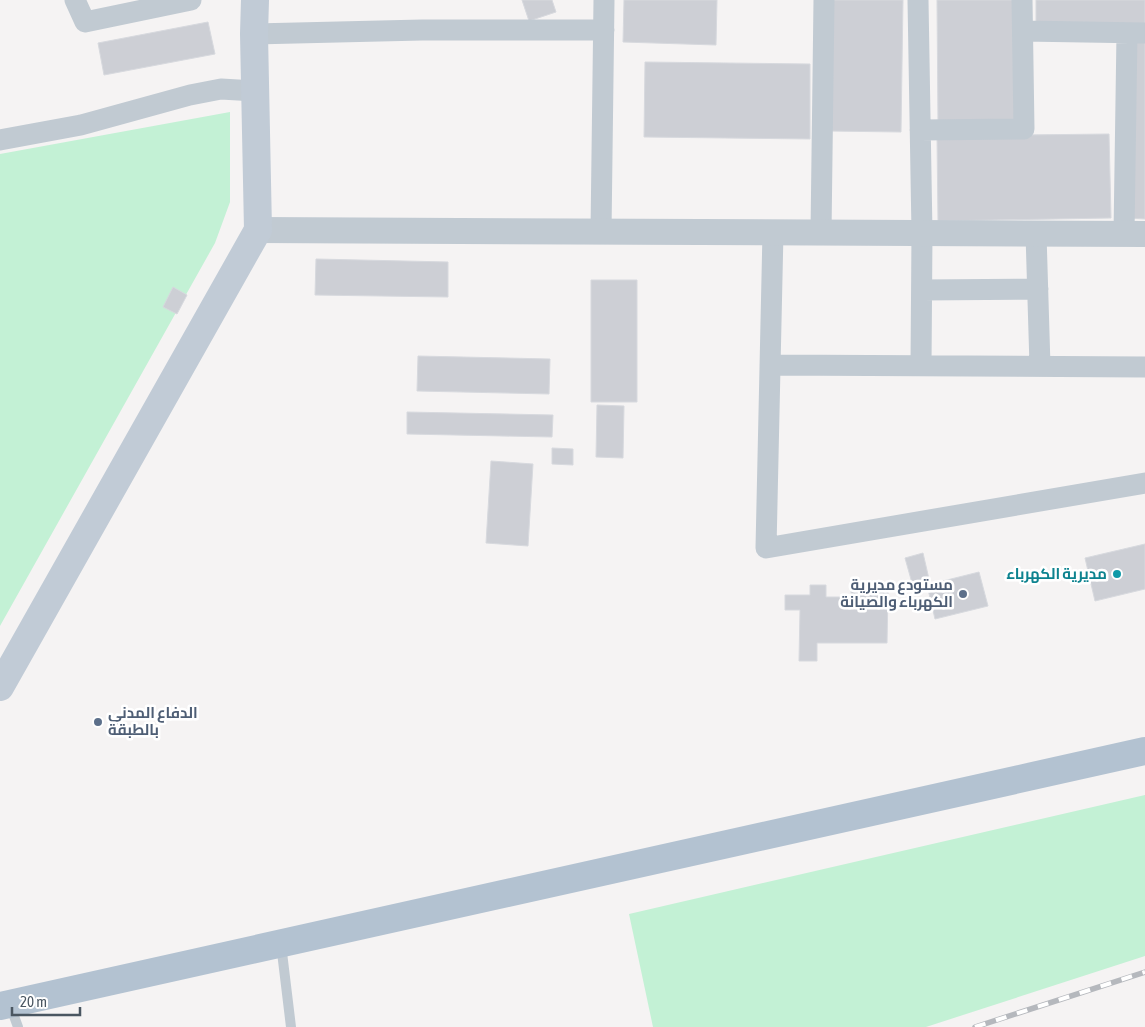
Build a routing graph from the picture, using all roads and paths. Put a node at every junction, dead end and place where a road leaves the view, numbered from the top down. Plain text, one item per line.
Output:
1 (75, 0) edge
2 (191, 0) edge
3 (255, 0) edge
4 (604, 0) edge
5 (824, 0) edge
6 (918, 0) edge
7 (1022, 0) edge
8 (604, 30) junction
9 (1022, 31) junction
10 (1136, 33) edge
11 (254, 34) junction
12 (255, 91) junction
13 (920, 130) junction
14 (0, 140) edge
15 (258, 230) junction
16 (601, 232) junction
17 (773, 232) junction
18 (821, 233) junction
19 (922, 233) junction
20 (1036, 234) junction
21 (1134, 234) edge
22 (1038, 289) junction
23 (922, 290) junction
24 (770, 365) junction
25 (921, 366) junction
26 (1040, 366) junction
27 (1145, 367) edge
28 (1145, 483) edge
29 (0, 687) edge
30 (1145, 751) edge
31 (281, 943) junction
32 (9, 1012) edge
33 (291, 1027) edge

1 - 2 street
3 - 11 main road
4 - 8 street
5 - 18 street
6 - 13 street
7 - 9 street
8 - 11 street
8 - 16 street
9 - 10 street
9 - 13 street
10 - 21 street
11 - 12 main road
12 - 14 street
12 - 15 main road
13 - 19 street
15 - 16 street
15 - 29 main road
16 - 17 street
17 - 18 street
17 - 24 street
18 - 19 street
19 - 20 street
19 - 23 street
20 - 21 street
20 - 22 street
22 - 23 street
22 - 26 street
23 - 25 street
24 - 25 street
24 - 28 street
25 - 26 street
26 - 27 street
30 - 31 main road
31 - 32 main road
31 - 33 lane

